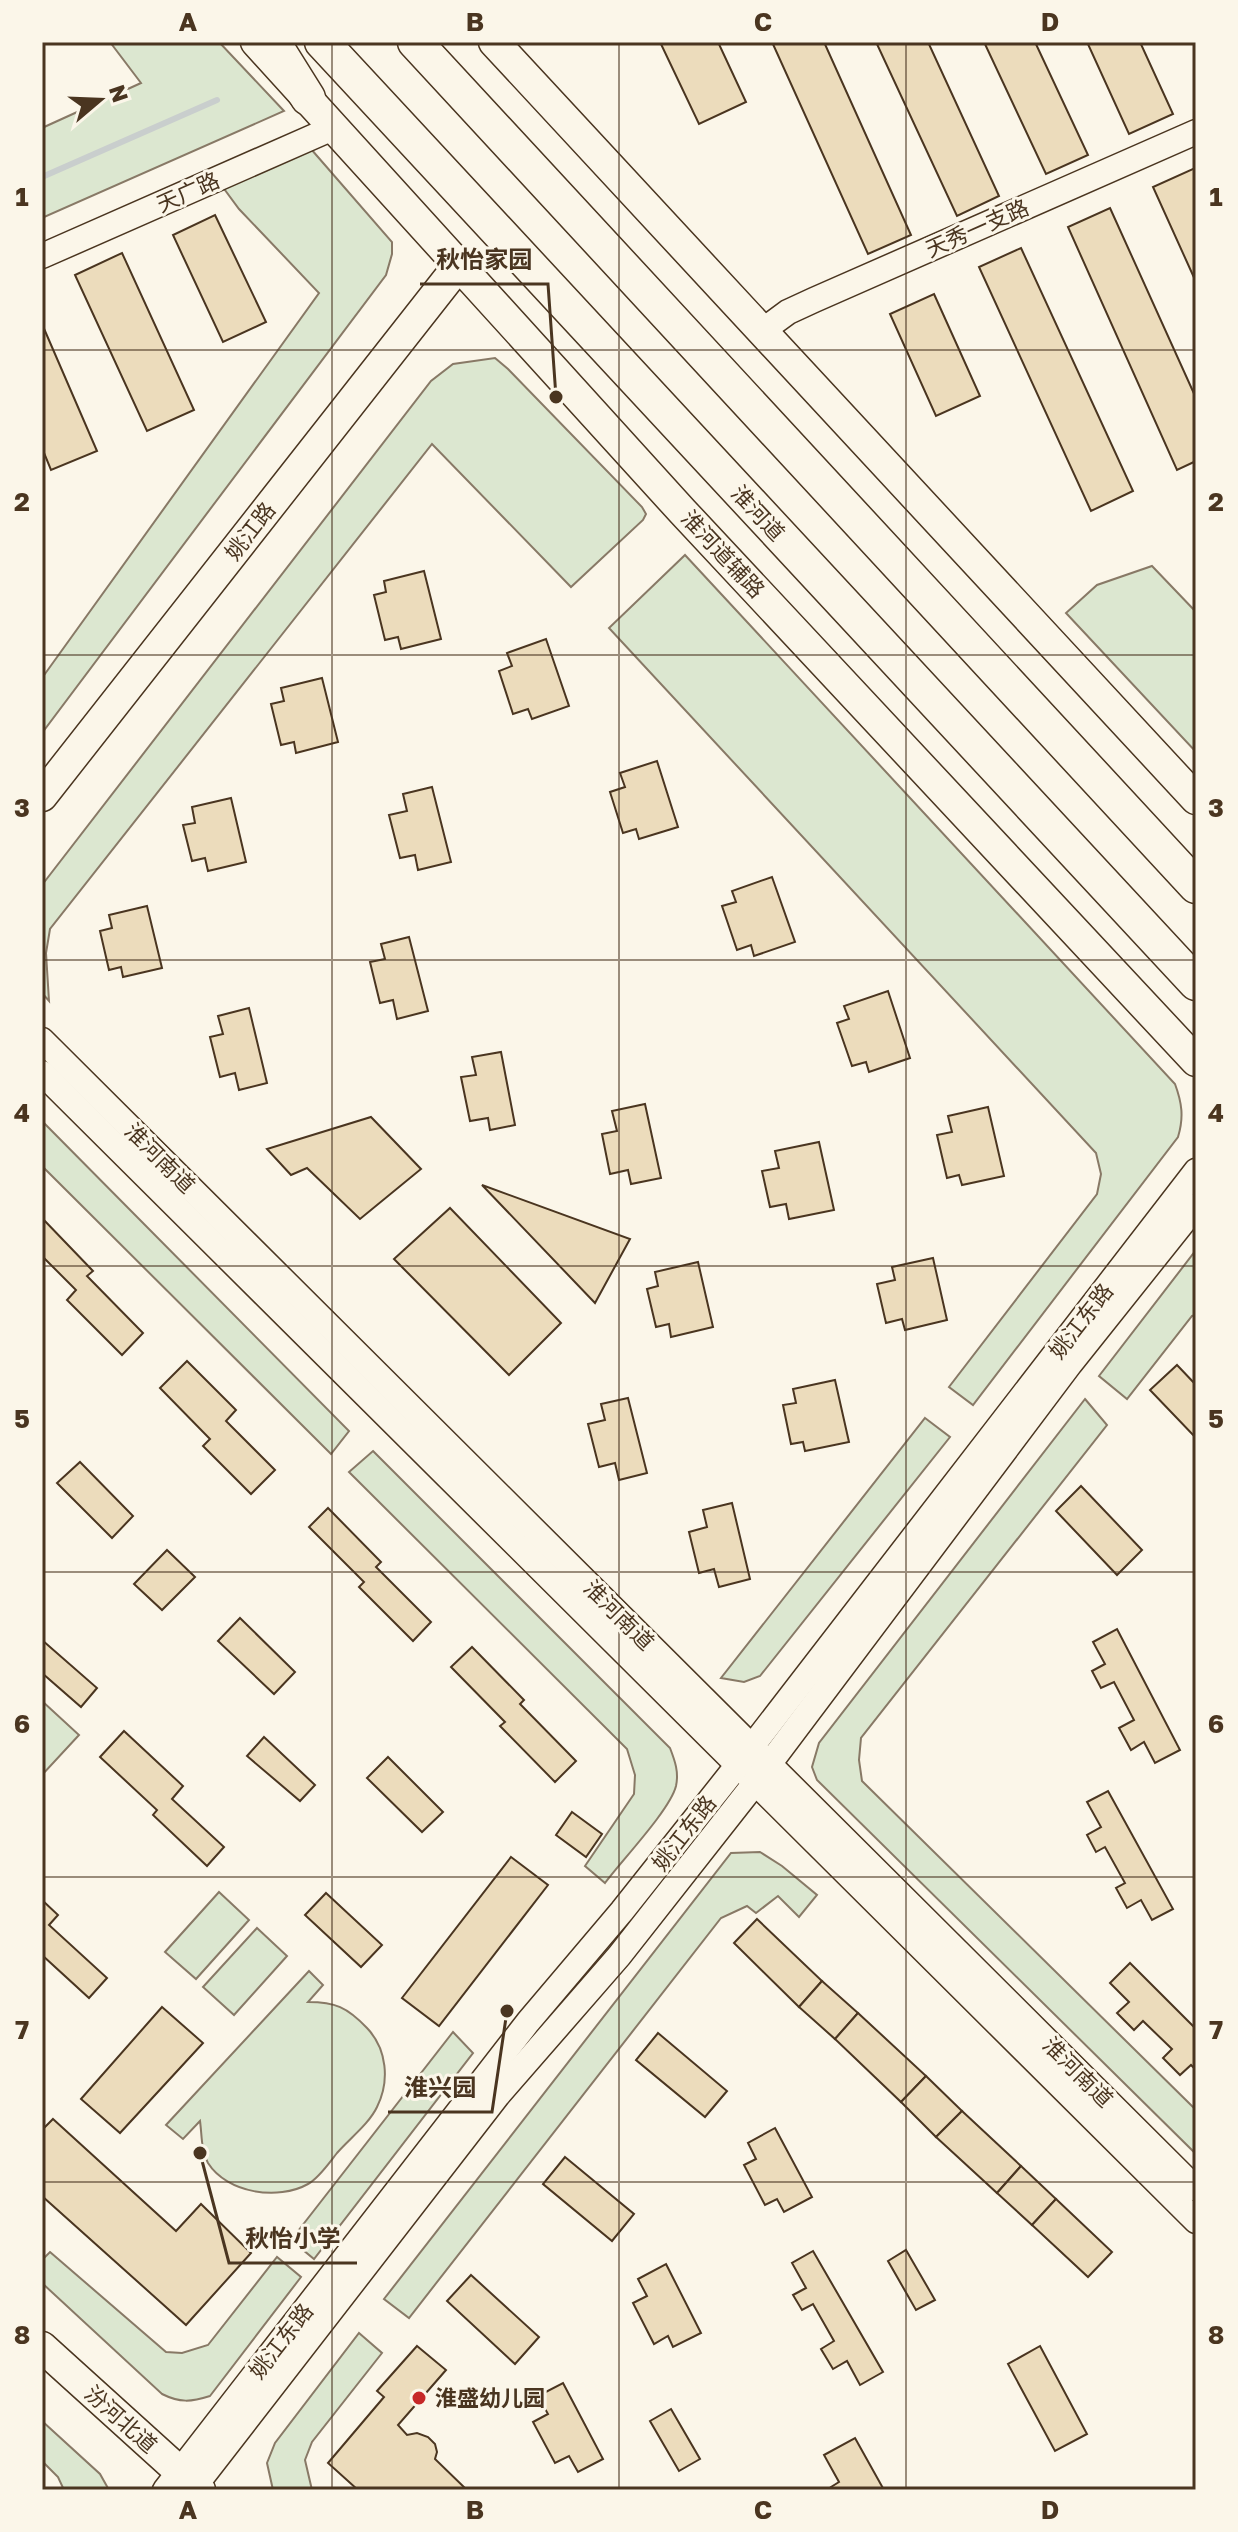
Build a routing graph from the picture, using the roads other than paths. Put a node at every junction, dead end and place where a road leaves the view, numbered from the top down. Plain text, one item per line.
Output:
1 (256, 42) edge
2 (273, 42) edge
3 (322, 42) edge
4 (415, 42) edge
5 (504, 44) edge
6 (308, 98) junction
7 (333, 128) junction
8 (1196, 132) edge
9 (42, 256) edge
10 (459, 265) junction
11 (762, 331) junction
12 (42, 796) edge
13 (1196, 799) edge
14 (1196, 886) edge
15 (1196, 983) edge
16 (42, 1040) edge
17 (1196, 1061) edge
18 (42, 1073) edge
19 (1196, 1171) edge
20 (1196, 1206) edge
21 (753, 1765) junction
22 (1196, 2189) edge
23 (1196, 2221) edge
24 (42, 2347) edge
25 (186, 2485) edge

1 - 6 main road, 淮河道辅路
2 - 6 highway
3 - 15 highway, 淮河道
4 - 14 highway
5 - 11 main road
6 - 7 main road, 淮河道辅路
7 - 9 street, 天广路
7 - 10 main road, 淮河道辅路
8 - 11 street, 天秀一支路
10 - 12 main road, 姚江路
10 - 17 main road, 淮河道辅路
11 - 13 main road
16 - 21 street, 淮河南道
18 - 21 street, 淮河南道
19 - 21 street, 姚江东路
20 - 21 street, 姚江东路
21 - 22 street, 淮河南道
21 - 23 street, 淮河南道
21 - 25 street, 姚江东路
24 - 25 main road, 汾河北道

